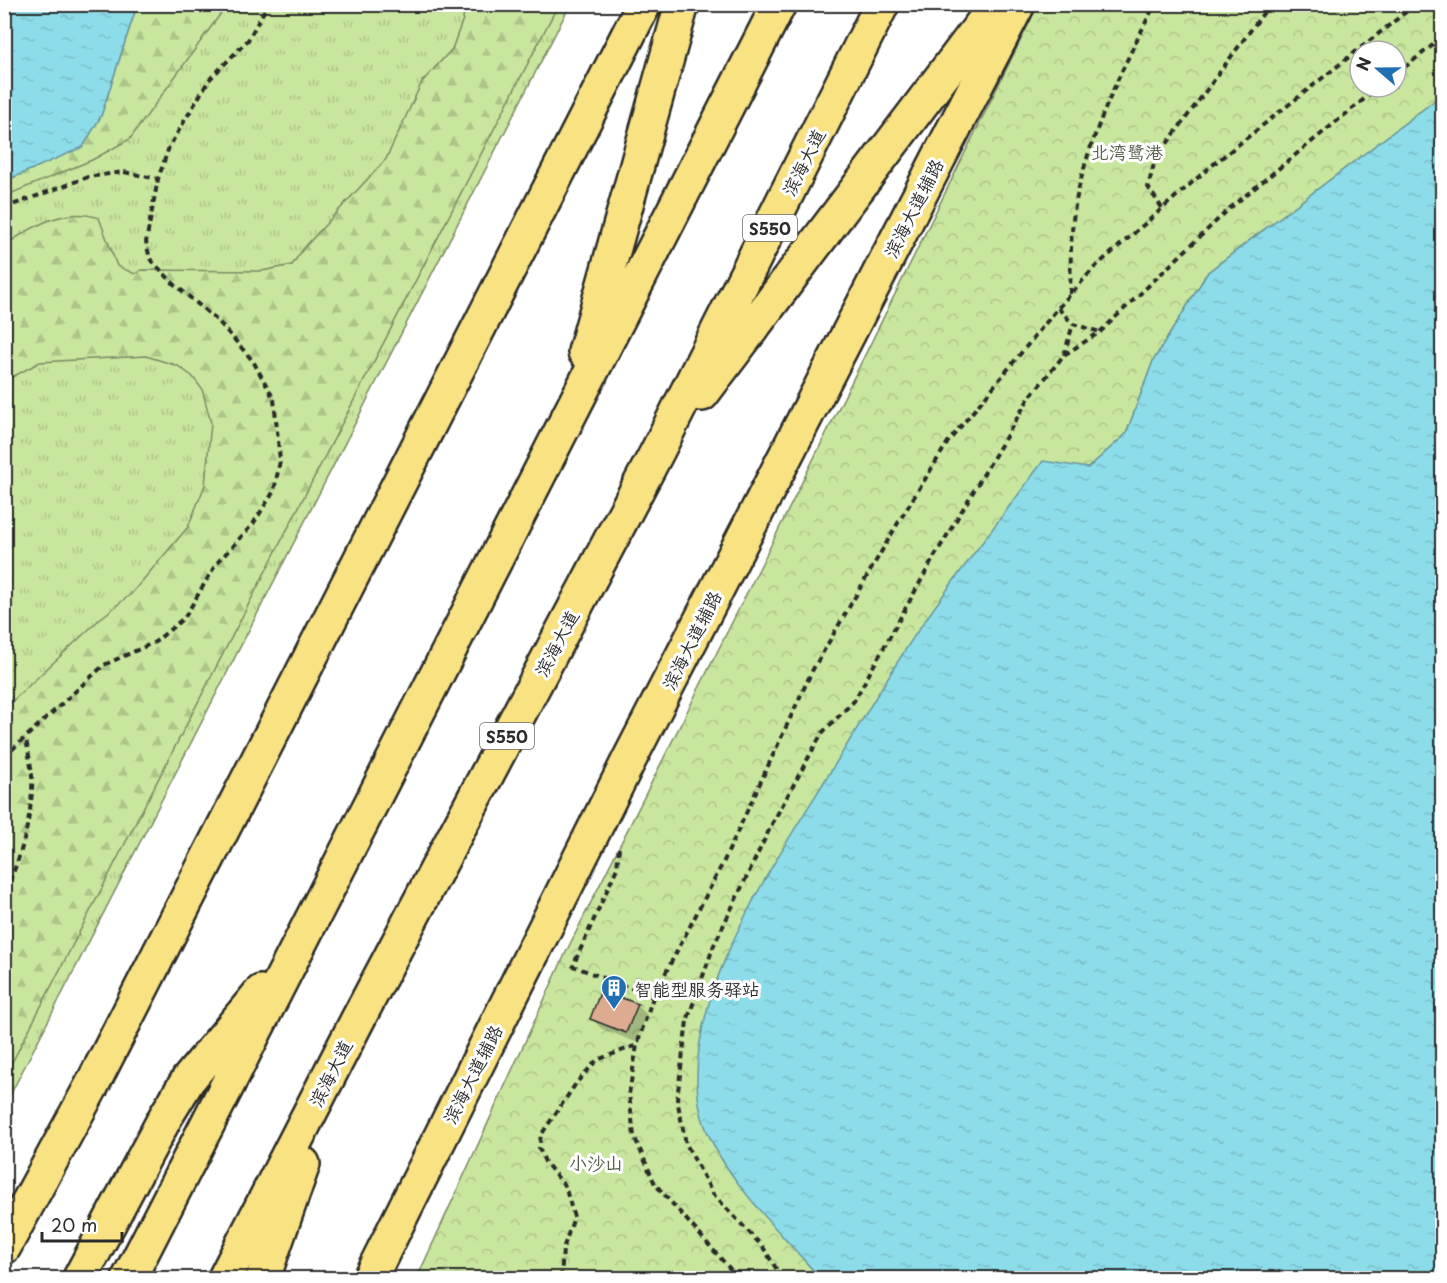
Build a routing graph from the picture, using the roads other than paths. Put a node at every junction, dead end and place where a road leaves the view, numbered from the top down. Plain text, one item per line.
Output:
1 (644, 4) edge
2 (682, 4) edge
3 (779, 4) edge
4 (882, 4) edge
5 (997, 4) edge
6 (1018, 4) edge
7 (563, 428) junction
8 (657, 452) junction
9 (310, 925) junction
10 (357, 1021) junction
11 (4, 1247) edge
12 (132, 1274) edge
13 (80, 1278) edge
14 (225, 1278) edge
15 (263, 1278) edge
16 (370, 1278) edge

1 - 11 main road
2 - 7 main road
3 - 7 main road
4 - 8 main road, 滨海大道 / S550
5 - 8 main road
6 - 16 main road, 滨海大道辅路
7 - 9 main road
8 - 10 main road, 滨海大道 / S550
9 - 12 main road
9 - 13 main road
10 - 14 main road, 滨海大道 / S550
10 - 15 main road

